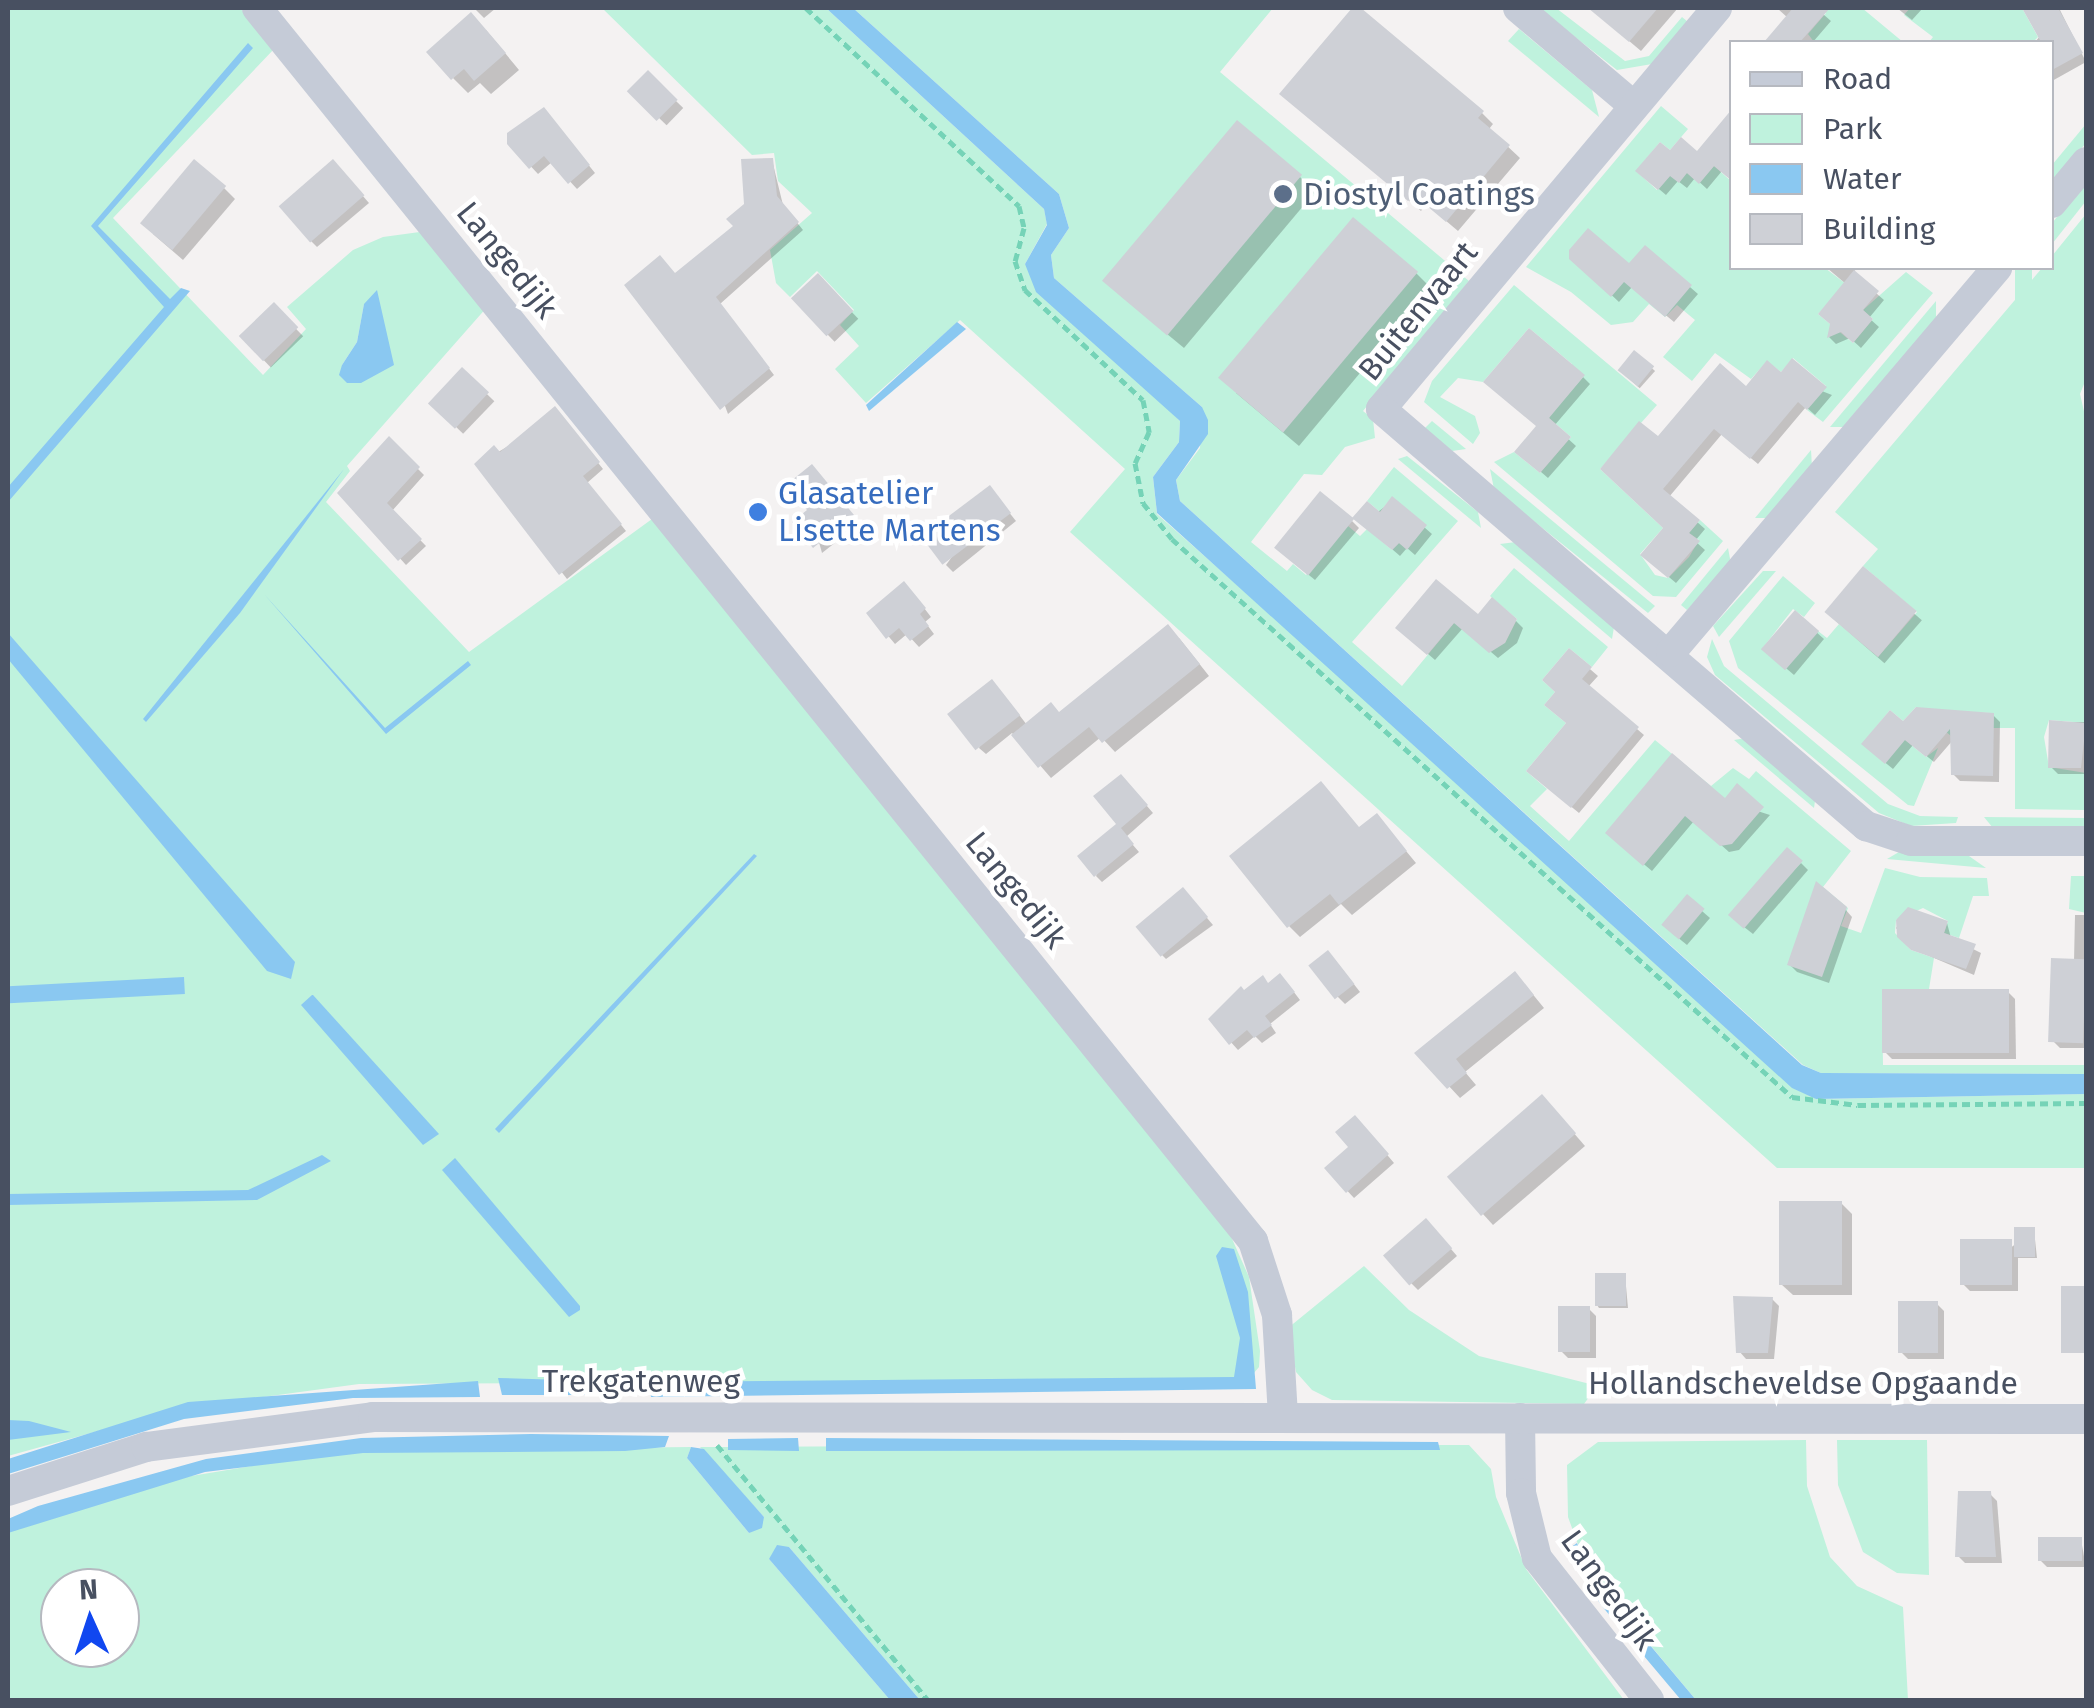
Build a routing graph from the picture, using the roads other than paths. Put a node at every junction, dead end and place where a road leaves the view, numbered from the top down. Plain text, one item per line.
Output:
1 (257, 8) edge
2 (1518, 8) edge
3 (1717, 8) edge
4 (1634, 106) junction
5 (2086, 162) edge
6 (2054, 201) edge
7 (1995, 270) edge
8 (1670, 652) junction
9 (2086, 841) edge
10 (1283, 1417) junction
11 (1520, 1418) junction
12 (2086, 1419) edge
13 (8, 1491) edge
14 (1649, 1700) edge

1 - 10 street, Langedijk
2 - 4 street
3 - 4 street, Buitenvaart
4 - 8 street, Buitenvaart
5 - 6 street
7 - 8 street
8 - 9 street, Buitenvaart
10 - 11 street
10 - 13 street, Trekgatenweg
11 - 12 street, Hollandscheveldse Opgaande
11 - 14 street, Langedijk

